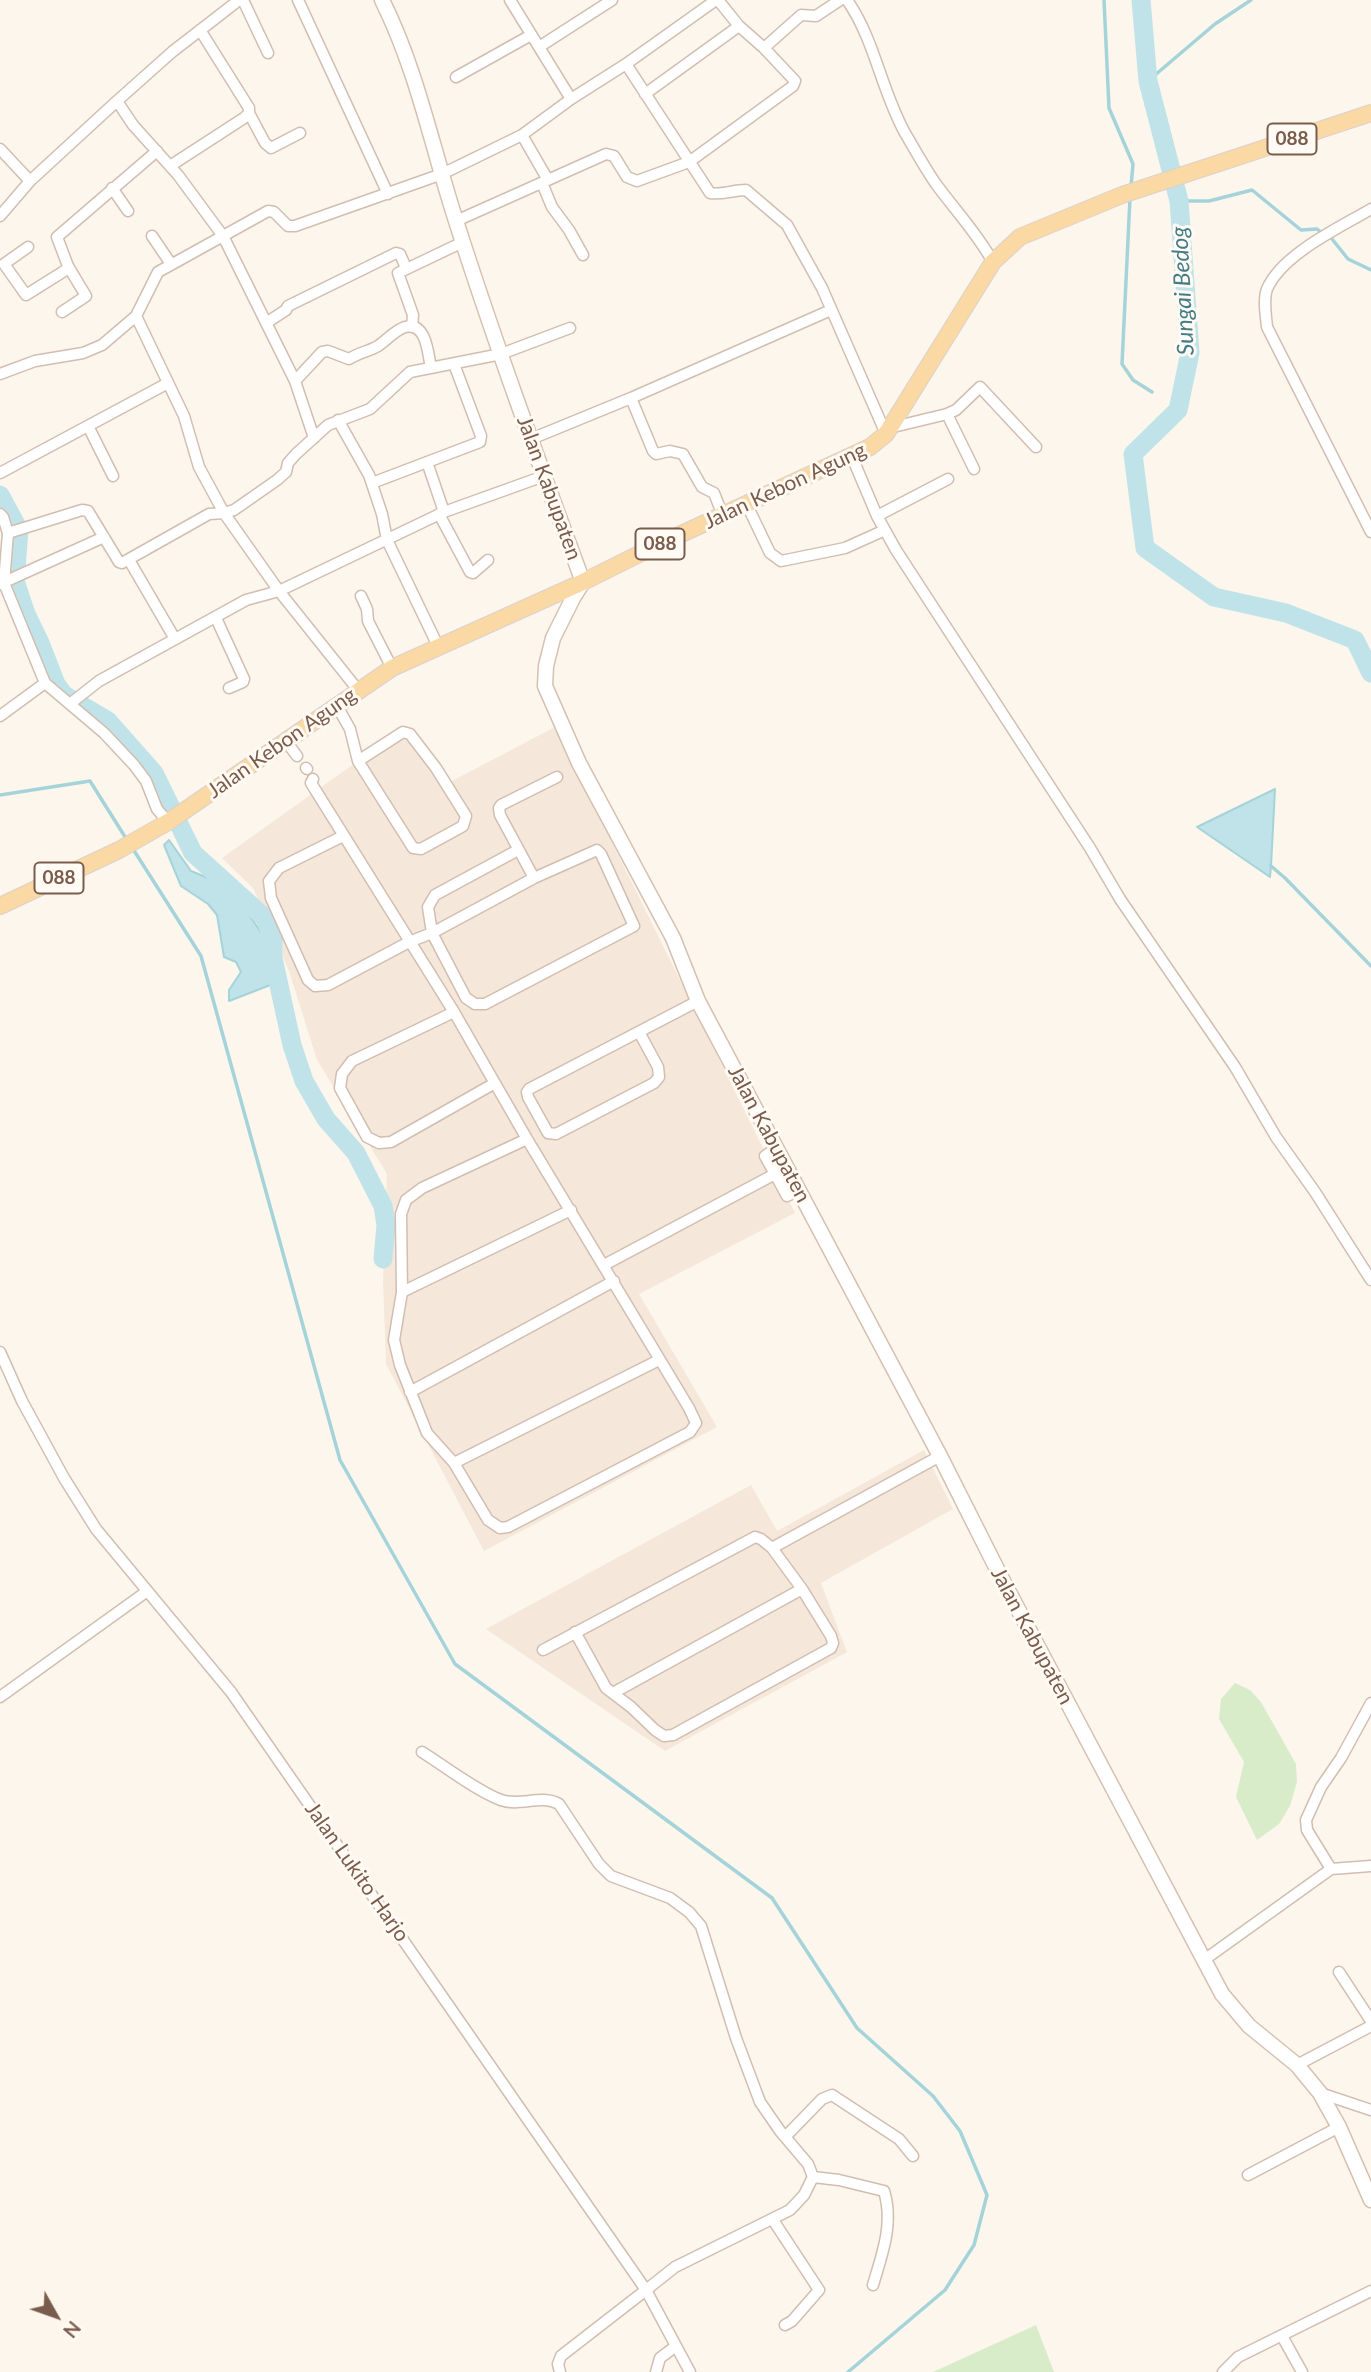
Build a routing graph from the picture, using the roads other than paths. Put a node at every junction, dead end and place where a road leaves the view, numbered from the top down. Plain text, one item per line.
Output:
1 (241, 0) edge
2 (298, 0) edge
3 (382, 0) edge
4 (510, 0) edge
5 (612, 0) edge
6 (717, 0) edge
7 (840, 0) edge
8 (847, 0) edge
9 (739, 26) junction
10 (200, 30) junction
11 (531, 35) junction
12 (539, 47) junction
13 (764, 48) junction
14 (268, 53) dead end
15 (626, 64) junction
16 (456, 77) dead end
17 (645, 94) junction
18 (571, 99) junction
19 (117, 101) junction
20 (249, 113) junction
21 (1371, 113) edge
22 (300, 133) dead end
23 (522, 135) junction
24 (0, 149) edge
25 (156, 151) junction
26 (689, 162) junction
27 (170, 166) junction
28 (442, 174) junction
29 (30, 181) junction
30 (545, 181) junction
31 (112, 188) junction
32 (388, 194) junction
33 (1371, 209) edge
34 (128, 211) dead end
35 (0, 216) edge
36 (456, 221) junction
37 (152, 236) dead end
38 (223, 236) junction
39 (463, 242) junction
40 (28, 247) dead end
41 (583, 255) dead end
42 (993, 262) junction
43 (171, 264) junction
44 (69, 268) junction
45 (406, 268) junction
46 (831, 310) junction
47 (62, 312) dead end
48 (136, 316) junction
49 (266, 323) junction
50 (412, 327) junction
51 (570, 328) dead end
52 (501, 354) junction
53 (454, 364) junction
54 (431, 368) junction
55 (0, 374) edge
56 (295, 380) junction
57 (168, 383) junction
58 (631, 398) junction
59 (947, 414) junction
60 (338, 420) junction
61 (88, 426) junction
62 (887, 431) junction
63 (314, 438) junction
64 (531, 439) junction
65 (1036, 447) dead end
66 (852, 457) junction
67 (426, 462) junction
68 (974, 469) dead end
69 (0, 473) edge
70 (113, 476) dead end
71 (544, 476) junction
72 (948, 479) dead end
73 (372, 483) junction
74 (747, 505) junction
75 (224, 513) junction
76 (442, 513) junction
77 (0, 514) edge
78 (723, 516) junction
79 (877, 516) junction
80 (885, 530) junction
81 (1371, 532) edge
82 (11, 533) junction
83 (104, 537) junction
84 (387, 540) junction
85 (129, 560) junction
86 (488, 560) dead end
87 (583, 582) junction
88 (2, 583) edge
89 (279, 591) junction
90 (361, 596) dead end
91 (216, 618) junction
92 (175, 639) junction
93 (438, 646) junction
94 (392, 668) junction
95 (45, 683) junction
96 (229, 688) dead end
97 (358, 690) junction
98 (71, 703) junction
99 (337, 706) junction
100 (0, 716) edge
101 (286, 741) junction
102 (297, 756) dead end
103 (358, 761) junction
104 (308, 772) dead end
105 (557, 776) dead end
106 (168, 822) junction
107 (343, 836) junction
108 (519, 849) junction
109 (534, 878) junction
110 (0, 906) edge
111 (432, 933) junction
112 (409, 942) junction
113 (698, 1001) junction
114 (454, 1012) junction
115 (639, 1032) junction
116 (495, 1083) junction
117 (527, 1139) junction
118 (776, 1148) junction
119 (775, 1174) junction
120 (799, 1190) junction
121 (571, 1210) junction
122 (604, 1265) junction
123 (1371, 1280) edge
124 (614, 1281) junction
125 (402, 1292) junction
126 (0, 1352) edge
127 (659, 1360) junction
128 (410, 1392) junction
129 (940, 1456) junction
130 (454, 1463) junction
131 (772, 1548) junction
132 (802, 1589) junction
133 (146, 1592) junction
134 (575, 1632) junction
135 (543, 1650) dead end
136 (612, 1693) junction
137 (0, 1697) edge
138 (1371, 1703) edge
139 (422, 1752) dead end
140 (1371, 1852) edge
141 (1370, 1866) edge
142 (1331, 1868) junction
143 (1204, 1960) junction
144 (1339, 1972) dead end
145 (1371, 2023) edge
146 (1297, 2065) junction
147 (1321, 2093) junction
148 (1371, 2110) edge
149 (1339, 2127) junction
150 (786, 2136) junction
151 (913, 2156) dead end
152 (1248, 2175) dead end
153 (813, 2177) junction
154 (1371, 2200) edge
155 (772, 2220) junction
156 (873, 2285) dead end
157 (646, 2290) junction
158 (1371, 2291) edge
159 (785, 2325) dead end
160 (1282, 2336) junction
161 (676, 2346) junction
162 (560, 2372) edge
163 (656, 2372) edge
164 (690, 2372) edge
165 (1223, 2372) edge
166 (1301, 2372) edge

1 - 10 street
1 - 14 street
2 - 32 street
3 - 28 main road, Jalan Kabupaten
4 - 11 street
5 - 12 street
6 - 9 street
6 - 15 street
7 - 13 street
8 - 42 street
9 - 13 street
9 - 17 street
10 - 19 street
10 - 20 street
11 - 12 street
11 - 16 street
12 - 18 street
13 - 26 street
15 - 17 street
15 - 18 street
17 - 26 street
18 - 23 street
19 - 25 street
19 - 29 street
20 - 22 street
20 - 27 street
21 - 42 main road, Jalan Kebon Agung / 088
23 - 28 street
23 - 30 street
24 - 29 street
25 - 27 street
25 - 31 street
26 - 30 street
26 - 46 street
27 - 38 street
28 - 32 street
28 - 36 main road, Jalan Kabupaten
29 - 35 street
30 - 36 street
30 - 41 street
31 - 34 street
31 - 44 street
32 - 38 street
33 - 81 street
36 - 39 main road, Jalan Kabupaten
37 - 43 street
38 - 43 street
38 - 49 street
39 - 45 street
39 - 52 main road, Jalan Kabupaten
40 - 44 street
42 - 62 main road, Jalan Kebon Agung / 088
43 - 48 street
44 - 47 street
45 - 49 street
45 - 50 street
46 - 58 street
46 - 62 street
48 - 55 street
48 - 57 street
49 - 56 street
50 - 54 street
50 - 56 street
51 - 52 street
52 - 53 street
52 - 64 main road, Jalan Kabupaten
53 - 54 street
53 - 67 street
54 - 60 street
56 - 63 street
57 - 61 street
57 - 75 street
58 - 64 street
58 - 78 street
59 - 62 street
59 - 65 street
59 - 68 street
60 - 63 street
60 - 73 street
61 - 69 street
61 - 70 street
62 - 66 main road, Jalan Kebon Agung / 088
63 - 75 street
64 - 71 main road, Jalan Kabupaten
66 - 74 main road, Jalan Kebon Agung / 088
66 - 79 street
67 - 73 street
67 - 76 street
71 - 76 street
71 - 87 main road, Jalan Kabupaten
72 - 79 street
73 - 84 street
74 - 78 main road, Jalan Kebon Agung / 088
74 - 80 street
75 - 85 street
75 - 89 street
76 - 84 street
76 - 86 street
77 - 82 street
78 - 87 main road, Jalan Kebon Agung / 088
79 - 80 street
80 - 123 street
82 - 83 street
82 - 88 street
83 - 85 street
83 - 88 street
84 - 89 street
84 - 93 street
85 - 92 street
87 - 93 main road, Jalan Kebon Agung / 088
87 - 113 main road, Jalan Kabupaten
88 - 95 street
89 - 91 street
89 - 97 street
90 - 94 street
91 - 92 street
91 - 96 street
92 - 98 street
93 - 94 main road, Jalan Kebon Agung / 088
94 - 97 main road, Jalan Kebon Agung / 088
95 - 98 street
95 - 100 street
97 - 99 main road, Jalan Kebon Agung / 088
98 - 106 street
99 - 101 main road, Jalan Kebon Agung / 088
99 - 103 street
101 - 102 street
101 - 106 main road, Jalan Kebon Agung / 088
103 - 103 street
104 - 107 street
105 - 108 street
106 - 110 main road, Jalan Kebon Agung / 088
107 - 112 street
107 - 112 street
108 - 109 street
108 - 111 street
109 - 111 street
109 - 111 street
111 - 112 street
112 - 114 street
113 - 115 street
113 - 118 main road, Jalan Kabupaten
114 - 116 street
114 - 116 street
115 - 115 street
116 - 117 street
117 - 121 street
117 - 125 street
118 - 119 street
118 - 120 main road, Jalan Kabupaten
119 - 120 street
119 - 122 street
120 - 129 main road, Jalan Kabupaten
121 - 122 street
121 - 125 street
122 - 124 street
124 - 127 street
124 - 128 street
125 - 128 street
126 - 133 street, Jalan Lukito Harjo
127 - 130 street
127 - 130 street
128 - 130 street
129 - 131 street
129 - 143 main road, Jalan Kabupaten
131 - 132 street
131 - 134 street
132 - 136 street
132 - 136 street
133 - 137 street
133 - 157 street, Jalan Lukito Harjo
134 - 135 street
134 - 136 street
138 - 142 street
139 - 150 street
140 - 141 street
141 - 142 street
142 - 143 street
143 - 146 main road, Jalan Kabupaten
144 - 145 street
145 - 146 street
146 - 147 main road, Jalan Kabupaten
147 - 148 street
147 - 149 main road, Jalan Kabupaten
149 - 152 street
149 - 154 main road, Jalan Kabupaten
150 - 151 street
150 - 153 street
153 - 155 street
153 - 156 street
155 - 157 street
155 - 159 street
157 - 161 street, Jalan Lukito Harjo
157 - 162 street
158 - 160 street
160 - 165 street
160 - 166 street
161 - 163 street
161 - 164 street, Jalan Lukito Harjo

